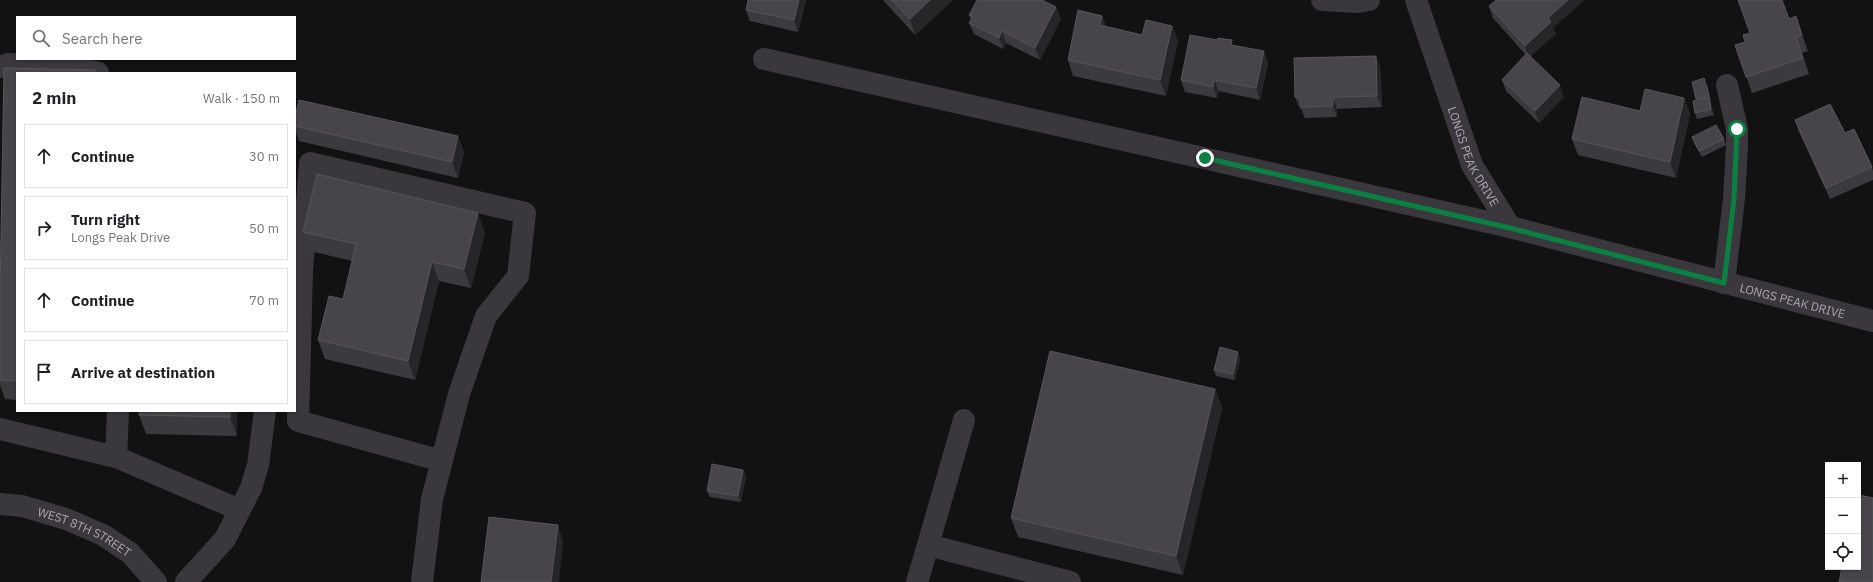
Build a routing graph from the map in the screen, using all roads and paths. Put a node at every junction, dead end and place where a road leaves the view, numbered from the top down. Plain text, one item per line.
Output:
1 (1322, 0) edge
2 (1369, 0) edge
3 (1416, 0) edge
4 (764, 59) dead end
5 (0, 67) edge
6 (94, 72) edge
7 (1727, 85) dead end
8 (1510, 228) junction
9 (1724, 283) junction
10 (1873, 321) edge
11 (118, 412) edge
12 (265, 412) edge
13 (964, 420) dead end
14 (0, 429) edge
15 (116, 457) junction
16 (442, 461) junction
17 (0, 504) edge
18 (240, 510) junction
19 (928, 545) junction
20 (156, 582) edge
21 (186, 582) edge
22 (422, 582) edge
23 (918, 582) edge
24 (1070, 582) edge

1 - 2 street
3 - 8 street, LONGS PEAK DRIVE
4 - 8 street
5 - 6 street
7 - 9 street
8 - 9 street, LONGS PEAK DRIVE
9 - 10 street, LONGS PEAK DRIVE
11 - 15 street
12 - 18 street
13 - 19 street
14 - 15 street
15 - 18 street
16 - 16 street
16 - 22 street
17 - 20 street, WEST 8TH STREET
18 - 21 street
19 - 23 street
19 - 24 street

